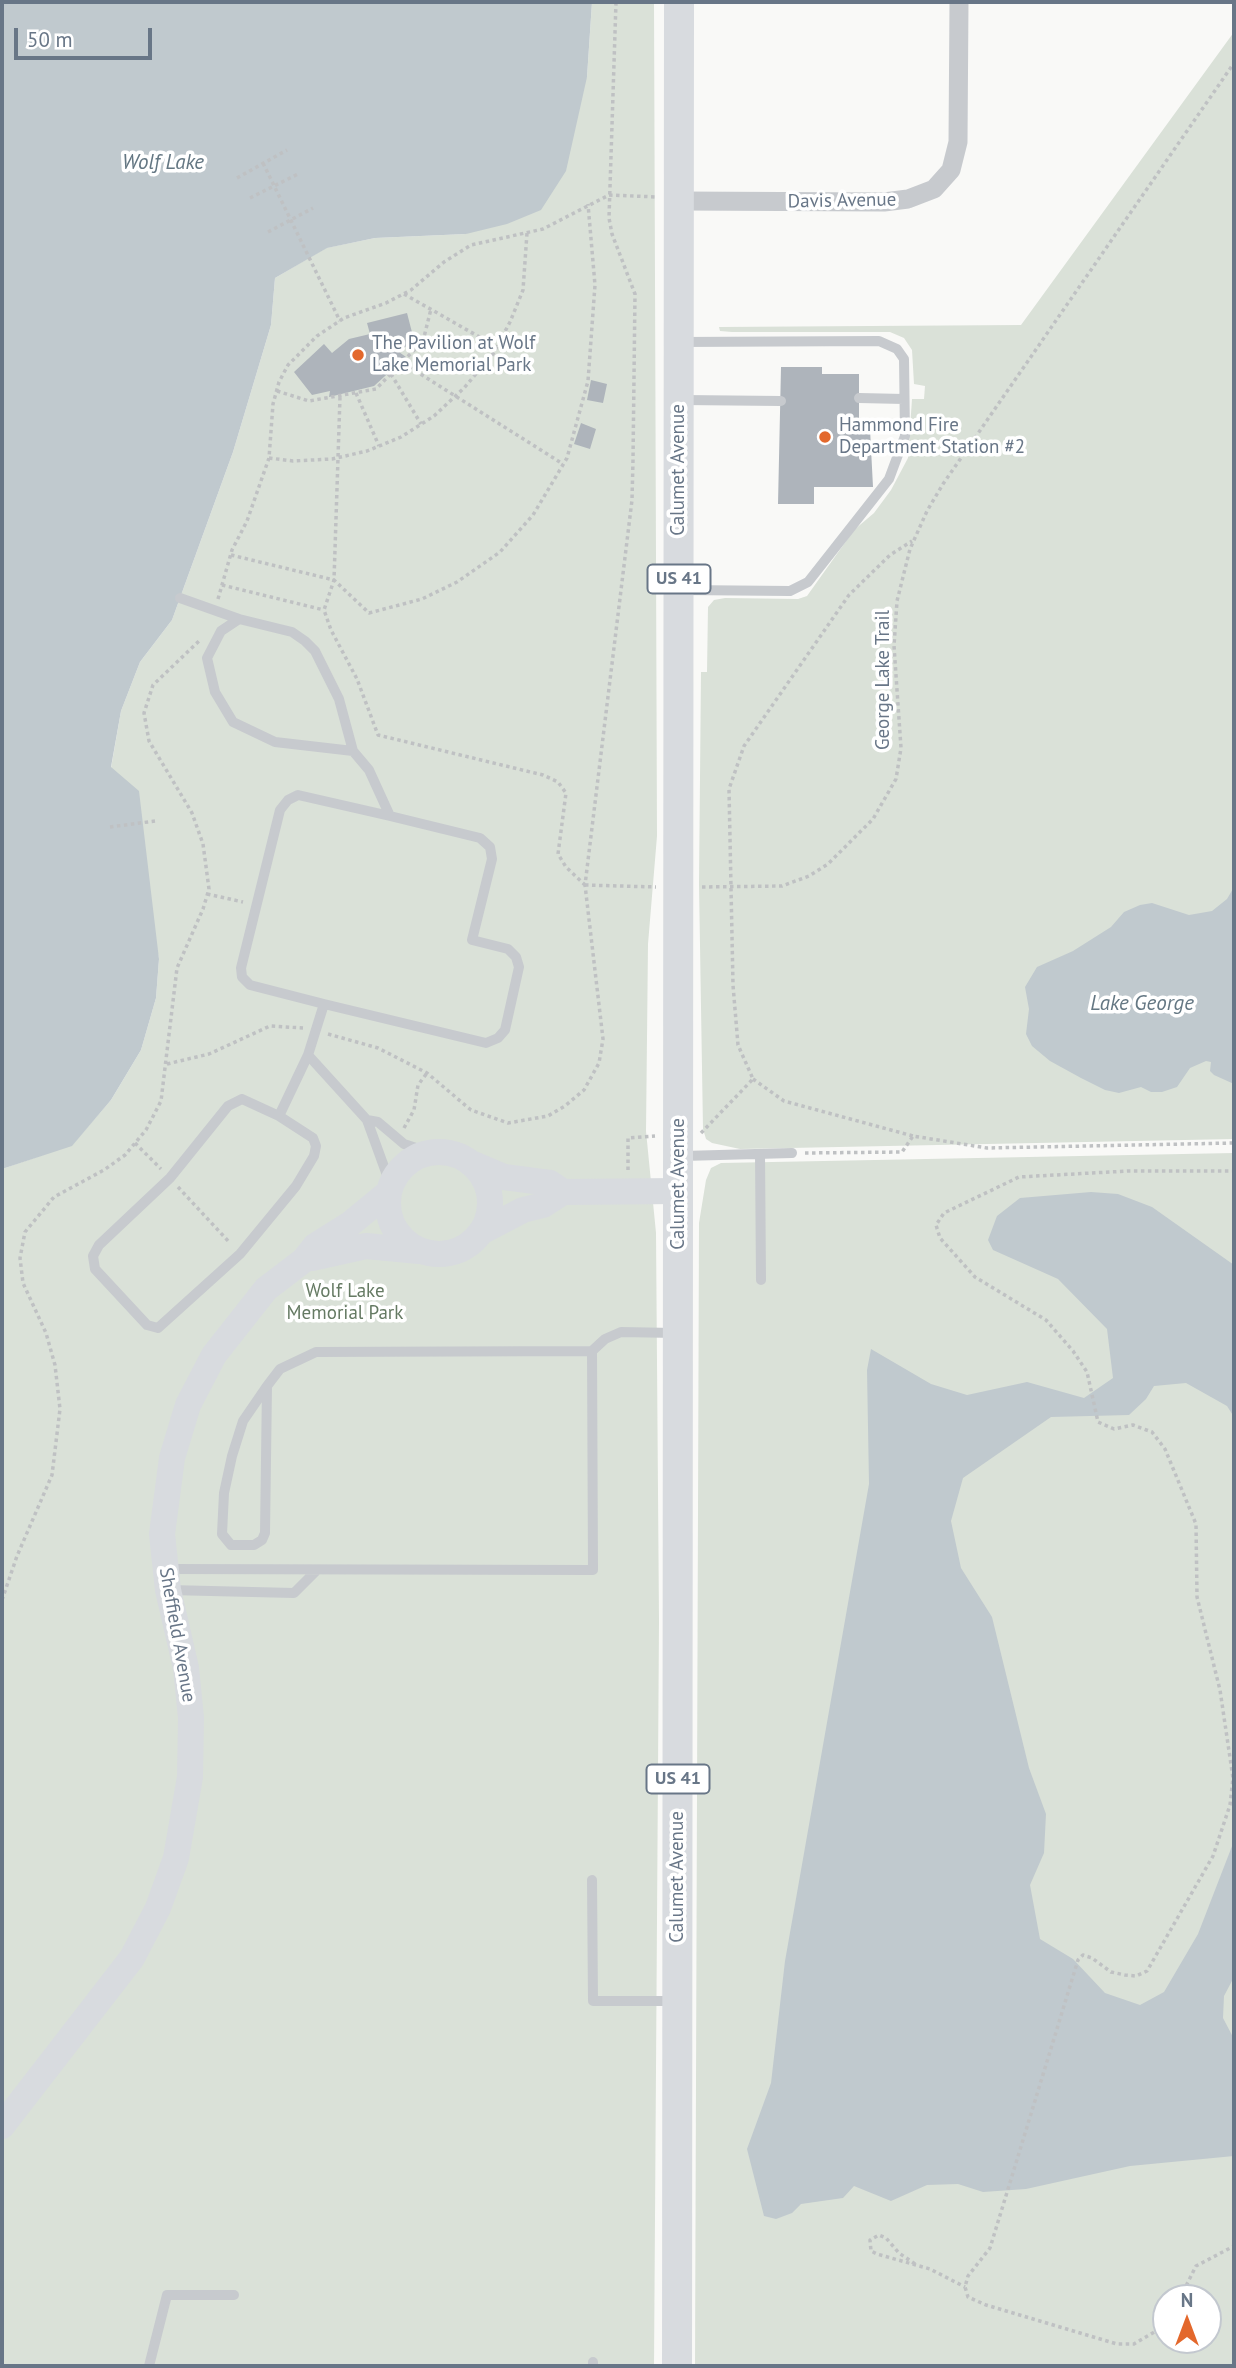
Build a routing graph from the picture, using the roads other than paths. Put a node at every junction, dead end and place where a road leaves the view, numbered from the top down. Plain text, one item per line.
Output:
1 (679, 2) edge
2 (960, 2) edge
3 (679, 201) junction
4 (679, 342) junction
5 (859, 398) dead end
6 (904, 399) junction
7 (679, 400) junction
8 (781, 401) dead end
9 (679, 590) junction
10 (180, 598) dead end
11 (239, 619) junction
12 (353, 751) junction
13 (390, 816) junction
14 (324, 1004) junction
15 (308, 1055) junction
16 (279, 1116) junction
17 (368, 1120) junction
18 (430, 1153) junction
19 (792, 1153) road end
20 (760, 1154) junction
21 (679, 1157) junction
22 (471, 1163) junction
23 (390, 1189) junction
24 (679, 1191) junction
25 (563, 1192) junction
26 (481, 1232) junction
27 (422, 1252) junction
28 (304, 1260) junction
29 (761, 1280) dead end
30 (679, 1333) junction
31 (592, 1350) junction
32 (267, 1386) junction
33 (316, 1571) junction
34 (167, 1580) junction
35 (592, 1880) dead end
36 (678, 2001) junction
37 (2, 2126) edge
38 (234, 2295) dead end
39 (149, 2366) edge
40 (677, 2366) edge

1 - 3 main road, Calumet Avenue / US 41
2 - 3 street, Davis Avenue
3 - 4 main road, Calumet Avenue / US 41
4 - 6 lane
4 - 7 main road, Calumet Avenue / US 41
5 - 6 lane
6 - 9 lane
7 - 8 lane
7 - 9 main road, Calumet Avenue / US 41
9 - 21 main road, Calumet Avenue / US 41
10 - 11 lane
11 - 12 lane
11 - 12 lane
12 - 13 lane
13 - 14 lane
13 - 14 lane
14 - 15 lane
15 - 16 lane
15 - 17 lane
16 - 16 lane
17 - 18 lane
17 - 23 lane
18 - 22 main road
18 - 23 main road
19 - 20 lane
20 - 21 lane
20 - 29 lane
21 - 24 main road, Calumet Avenue / US 41
22 - 25 main road
22 - 26 main road
23 - 27 main road
23 - 28 main road, Sheffield Avenue
24 - 25 main road
24 - 30 main road, Calumet Avenue / US 41
25 - 26 main road
26 - 27 main road
27 - 28 main road, Sheffield Avenue
28 - 34 main road, Sheffield Avenue
30 - 31 lane
30 - 36 main road, Calumet Avenue / US 41
31 - 32 lane
31 - 33 lane
32 - 32 lane
33 - 34 lane
33 - 34 lane
34 - 37 main road, Sheffield Avenue
35 - 36 lane
36 - 40 main road, Calumet Avenue / US 41
38 - 39 lane

